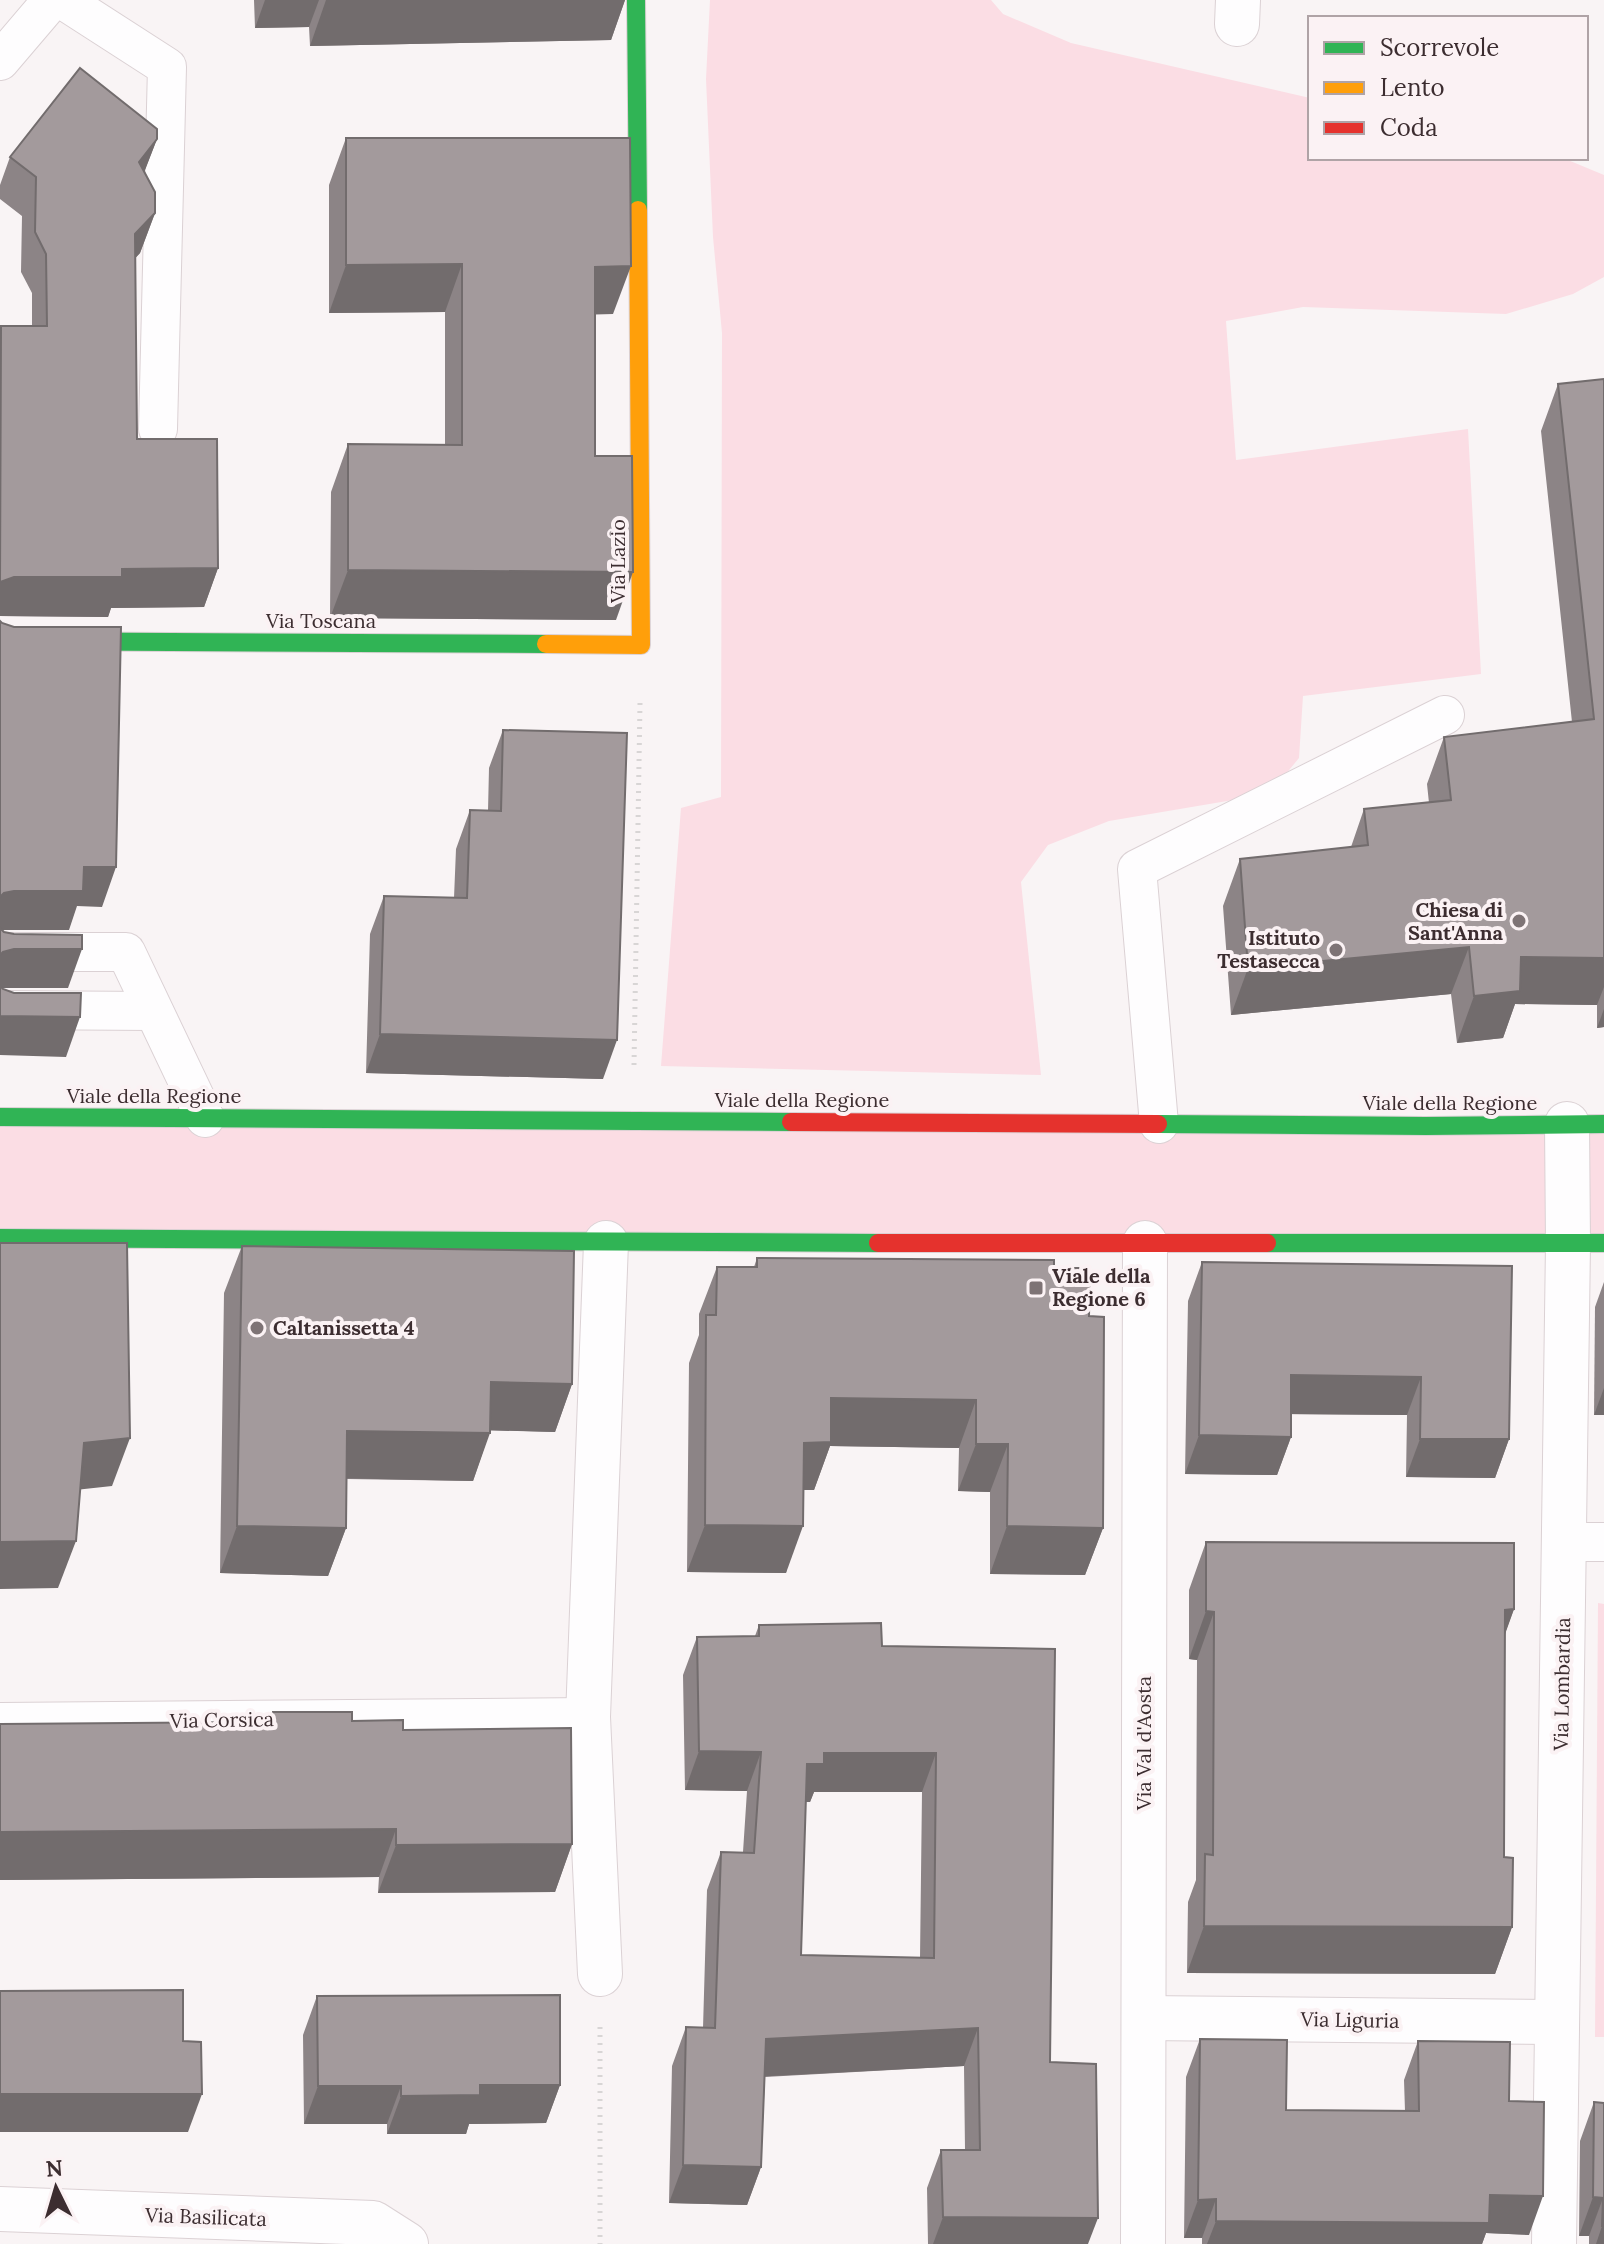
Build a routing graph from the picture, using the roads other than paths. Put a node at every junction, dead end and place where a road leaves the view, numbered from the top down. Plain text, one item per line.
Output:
1 (52, 0) edge
2 (63, 0) edge
3 (636, 0) edge
4 (0, 61) edge
5 (158, 429) dead end
6 (0, 641) edge
7 (641, 645) joint
8 (1445, 715) dead end
9 (0, 952) edge
10 (0, 1010) edge
11 (153, 1011) junction
12 (0, 1117) edge
13 (205, 1118) junction
14 (1159, 1124) junction
15 (1585, 1124) edge
16 (0, 1238) edge
17 (606, 1243) junction
18 (1145, 1243) junction
19 (1586, 1244) edge
20 (1584, 1542) edge
21 (588, 1717) junction
22 (0, 1722) edge
23 (600, 1974) road end
24 (1144, 2018) junction
25 (1557, 2022) junction
26 (0, 2209) edge
27 (406, 2244) edge
28 (1143, 2244) edge
29 (1554, 2244) edge

1 - 4 lane
2 - 5 lane
3 - 7 street, Via Lazio
6 - 7 street, Via Toscana
8 - 14 lane
9 - 11 lane
10 - 11 lane
11 - 13 lane
12 - 13 street, Viale della Regione
13 - 14 street, Viale della Regione
14 - 15 street, Viale della Regione
15 - 19 street, Via Lombardia
16 - 17 street
17 - 18 street
17 - 21 street
18 - 19 street
18 - 24 street, Via Val d'Aosta
19 - 20 street, Via Lombardia
20 - 25 street, Via Lombardia
21 - 22 lane, Via Corsica
21 - 23 street
24 - 25 street, Via Liguria
24 - 28 street, Via Val d'Aosta
25 - 29 street, Via Lombardia
26 - 27 street, Via Basilicata

